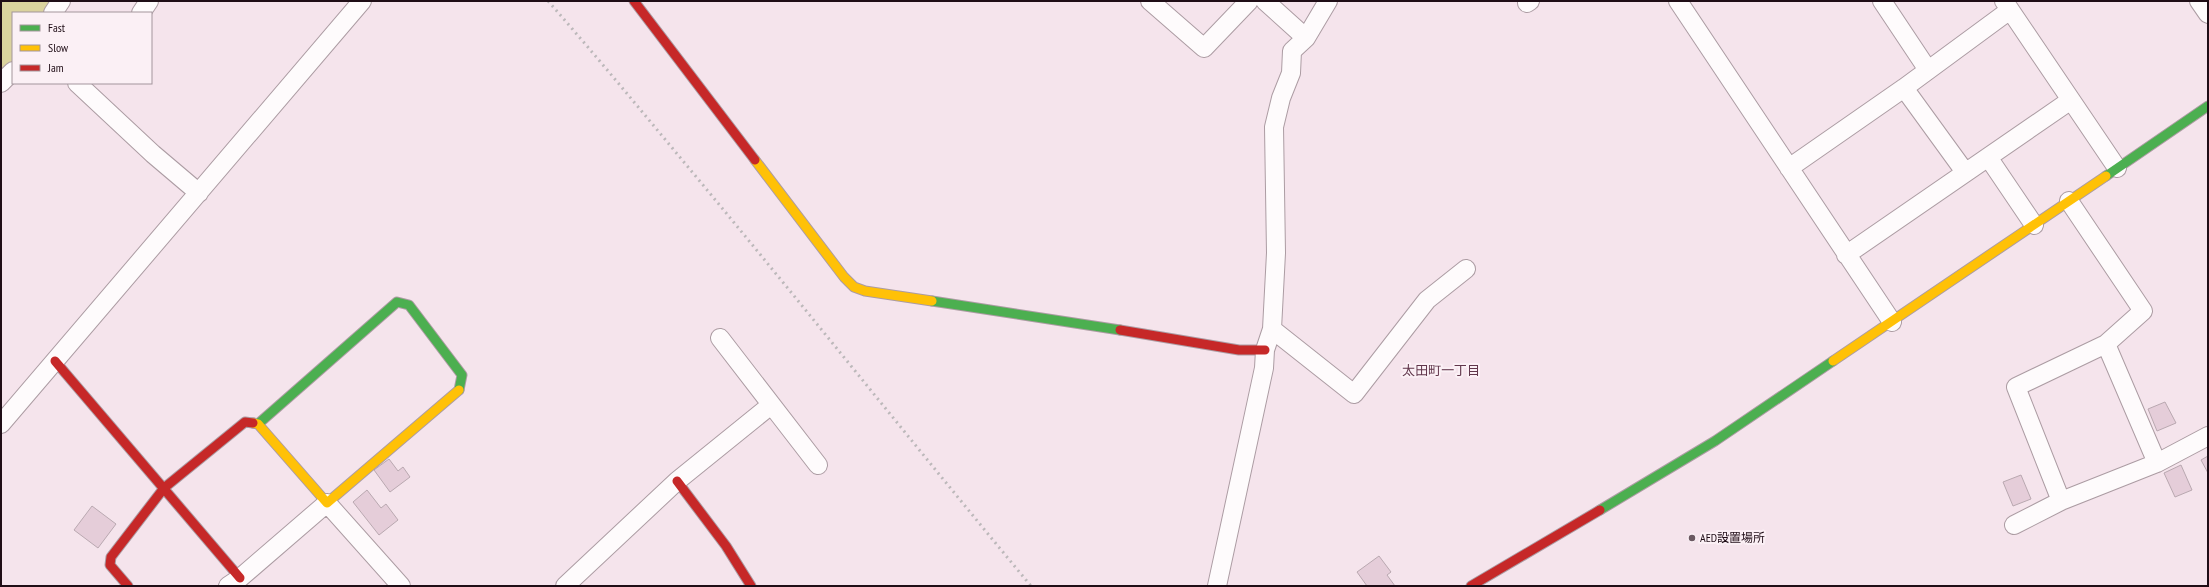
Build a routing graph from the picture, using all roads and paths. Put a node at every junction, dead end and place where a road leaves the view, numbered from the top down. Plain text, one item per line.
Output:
1 (61, 1) edge
2 (149, 1) edge
3 (362, 1) edge
4 (634, 1) edge
5 (1150, 1) edge
6 (1249, 1) edge
7 (1265, 1) edge
8 (1328, 1) edge
9 (1678, 1) edge
10 (1882, 1) edge
11 (2199, 1) edge
12 (2007, 5) edge
13 (54, 12) edge
14 (143, 12) edge
15 (2208, 14) edge
16 (1306, 38) junction
17 (1928, 70) junction
18 (12, 72) edge
19 (1, 83) edge
20 (79, 84) edge
21 (1904, 88) junction
22 (2071, 100) junction
23 (2208, 106) edge
24 (1988, 157) junction
25 (1789, 168) junction
26 (2117, 168) junction
27 (1965, 172) junction
28 (199, 193) junction
29 (2069, 201) junction
30 (2034, 225) junction
31 (1846, 255) junction
32 (1466, 269) dead end
33 (1892, 322) junction
34 (1272, 329) junction
35 (720, 338) dead end
36 (2106, 344) junction
37 (1265, 350) junction
38 (55, 361) junction
39 (771, 405) junction
40 (1, 424) edge
41 (258, 424) junction
42 (2208, 436) edge
43 (2157, 463) junction
44 (818, 465) dead end
45 (677, 481) junction
46 (164, 488) junction
47 (2061, 501) junction
48 (327, 503) junction
49 (2014, 525) dead end
50 (238, 583) edge
51 (128, 586) edge
52 (401, 586) edge
53 (565, 586) edge
54 (751, 586) edge
55 (1218, 586) edge
56 (1471, 586) edge

1 - 13 street
2 - 14 street
3 - 28 street
4 - 37 street
5 - 6 street
7 - 16 street
8 - 16 street
9 - 25 street
10 - 17 street
11 - 15 street
12 - 17 street
12 - 22 street
16 - 34 street
17 - 21 street
18 - 19 street
20 - 28 street
21 - 25 street
21 - 27 street
22 - 24 street
22 - 26 street
23 - 26 street
24 - 27 street
24 - 30 street
25 - 31 street
26 - 29 street
27 - 31 street
28 - 38 street
29 - 30 street
29 - 36 street
30 - 33 street
31 - 33 street
32 - 34 street
33 - 56 street
34 - 37 street
35 - 39 street
36 - 43 street
36 - 47 street
37 - 55 street
38 - 40 street
38 - 46 street
39 - 44 street
39 - 45 street
41 - 46 street
41 - 48 street
41 - 48 street
42 - 43 street
43 - 47 street
45 - 53 street
45 - 54 street
46 - 50 street
46 - 51 street
47 - 49 street
48 - 50 street
48 - 52 street

